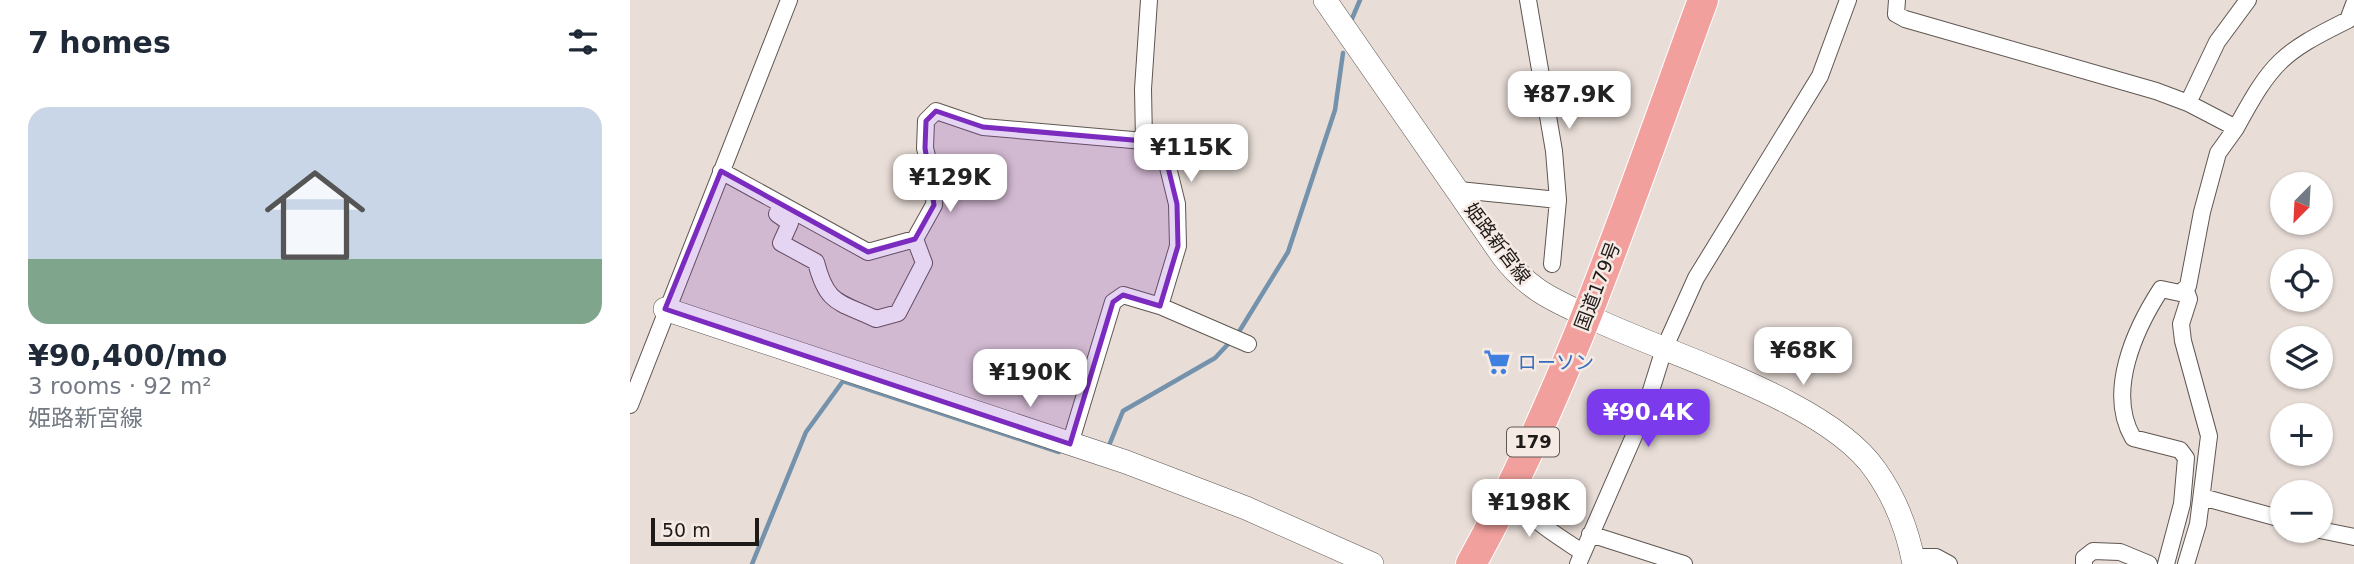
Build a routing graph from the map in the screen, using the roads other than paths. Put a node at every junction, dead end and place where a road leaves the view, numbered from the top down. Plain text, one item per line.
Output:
1 (789, 0) edge
2 (1149, 0) edge
3 (1325, 0) edge
4 (1528, 0) edge
5 (1703, 0) edge
6 (1848, 0) edge
7 (1898, 0) edge
8 (2248, 0) edge
9 (2352, 12) edge
10 (2188, 103) junction
11 (2236, 128) junction
12 (1144, 141) junction
13 (721, 171) junction
14 (1459, 190) junction
15 (1558, 200) junction
16 (782, 205) junction
17 (915, 239) junction
18 (1552, 264) dead end
19 (2186, 291) junction
20 (1160, 306) junction
21 (666, 309) junction
22 (1586, 315) junction
23 (1248, 344) dead end
24 (1664, 349) junction
25 (630, 405) edge
26 (1070, 444) junction
27 (1511, 491) junction
28 (2202, 497) junction
29 (2270, 516) edge
30 (2333, 533) edge
31 (1590, 534) junction
32 (2354, 537) edge
33 (1580, 558) edge
34 (1914, 561) edge
35 (1372, 564) edge
36 (1471, 564) edge
37 (1684, 564) edge
38 (1949, 564) edge
39 (2084, 564) edge
40 (2149, 564) edge
41 (2166, 564) edge
42 (2186, 564) edge

1 - 13 street
2 - 12 street
3 - 14 main road, 姫路新宮線
4 - 15 street
5 - 22 highway, 国道179号 / 179
6 - 24 street
7 - 10 street
8 - 10 street
9 - 11 street
10 - 11 street
11 - 19 street
12 - 17 street
12 - 20 street
13 - 16 street
13 - 21 street
14 - 15 street
14 - 22 main road, 姫路新宮線
15 - 18 street
16 - 17 street
16 - 17 street
19 - 28 street
19 - 41 street
20 - 23 street
20 - 26 street
21 - 25 street
21 - 26 main road
22 - 24 main road, 姫路新宮線
22 - 27 highway, 国道179号 / 179
24 - 31 street
24 - 34 main road, 姫路新宮線
26 - 35 main road
27 - 33 street
27 - 36 highway, 国道179号 / 179
28 - 29 street
28 - 42 street
30 - 32 street
31 - 33 street
31 - 37 street
34 - 38 street
39 - 40 street

